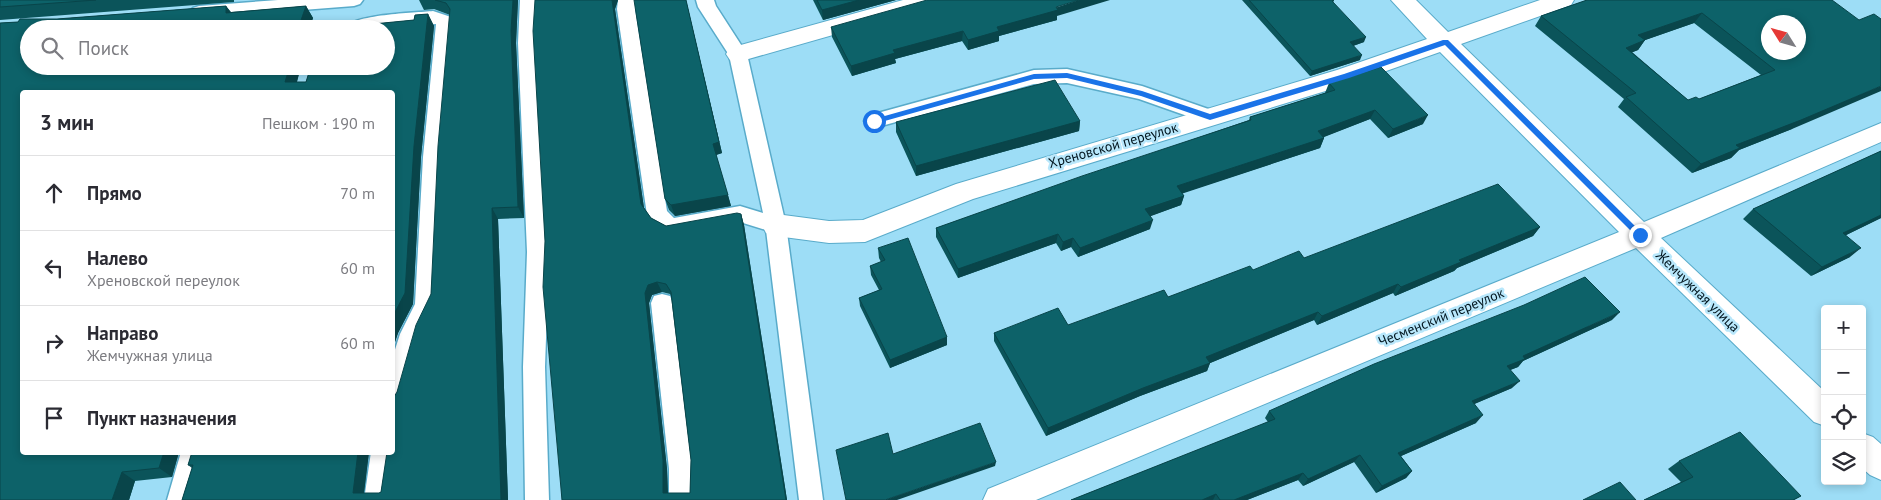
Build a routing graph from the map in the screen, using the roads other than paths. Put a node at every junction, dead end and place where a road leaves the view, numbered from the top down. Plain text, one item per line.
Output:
1 (354, 0) edge
2 (529, 0) edge
3 (627, 0) edge
4 (705, 0) edge
5 (930, 0) edge
6 (1402, 0) edge
7 (1563, 0) edge
8 (334, 1) edge
9 (186, 13) edge
10 (395, 21) edge
11 (1446, 42) junction
12 (738, 54) junction
13 (1210, 117) junction
14 (874, 121) dead end
15 (1881, 132) edge
16 (776, 225) junction
17 (1640, 235) junction
18 (662, 303) edge
19 (395, 390) edge
20 (1821, 408) edge
21 (1866, 452) edge
22 (192, 455) edge
23 (383, 455) edge
24 (1881, 465) edge
25 (178, 500) edge
26 (376, 500) edge
27 (537, 500) edge
28 (681, 500) edge
29 (811, 500) edge
30 (999, 500) edge

1 - 8 lane
2 - 27 lane
3 - 16 lane
4 - 12 lane
5 - 12 street
6 - 11 street, Жемчужная улица
7 - 11 street, Хреновской переулок
8 - 9 lane
10 - 19 lane
11 - 13 street, Хреновской переулок
11 - 17 street, Жемчужная улица
12 - 16 lane
13 - 14 lane
13 - 16 street, Хреновской переулок
15 - 17 street, Чесменский переулок
16 - 29 lane
17 - 20 street, Жемчужная улица
17 - 30 street, Чесменский переулок
18 - 28 lane
21 - 24 street
22 - 25 lane
23 - 26 lane

